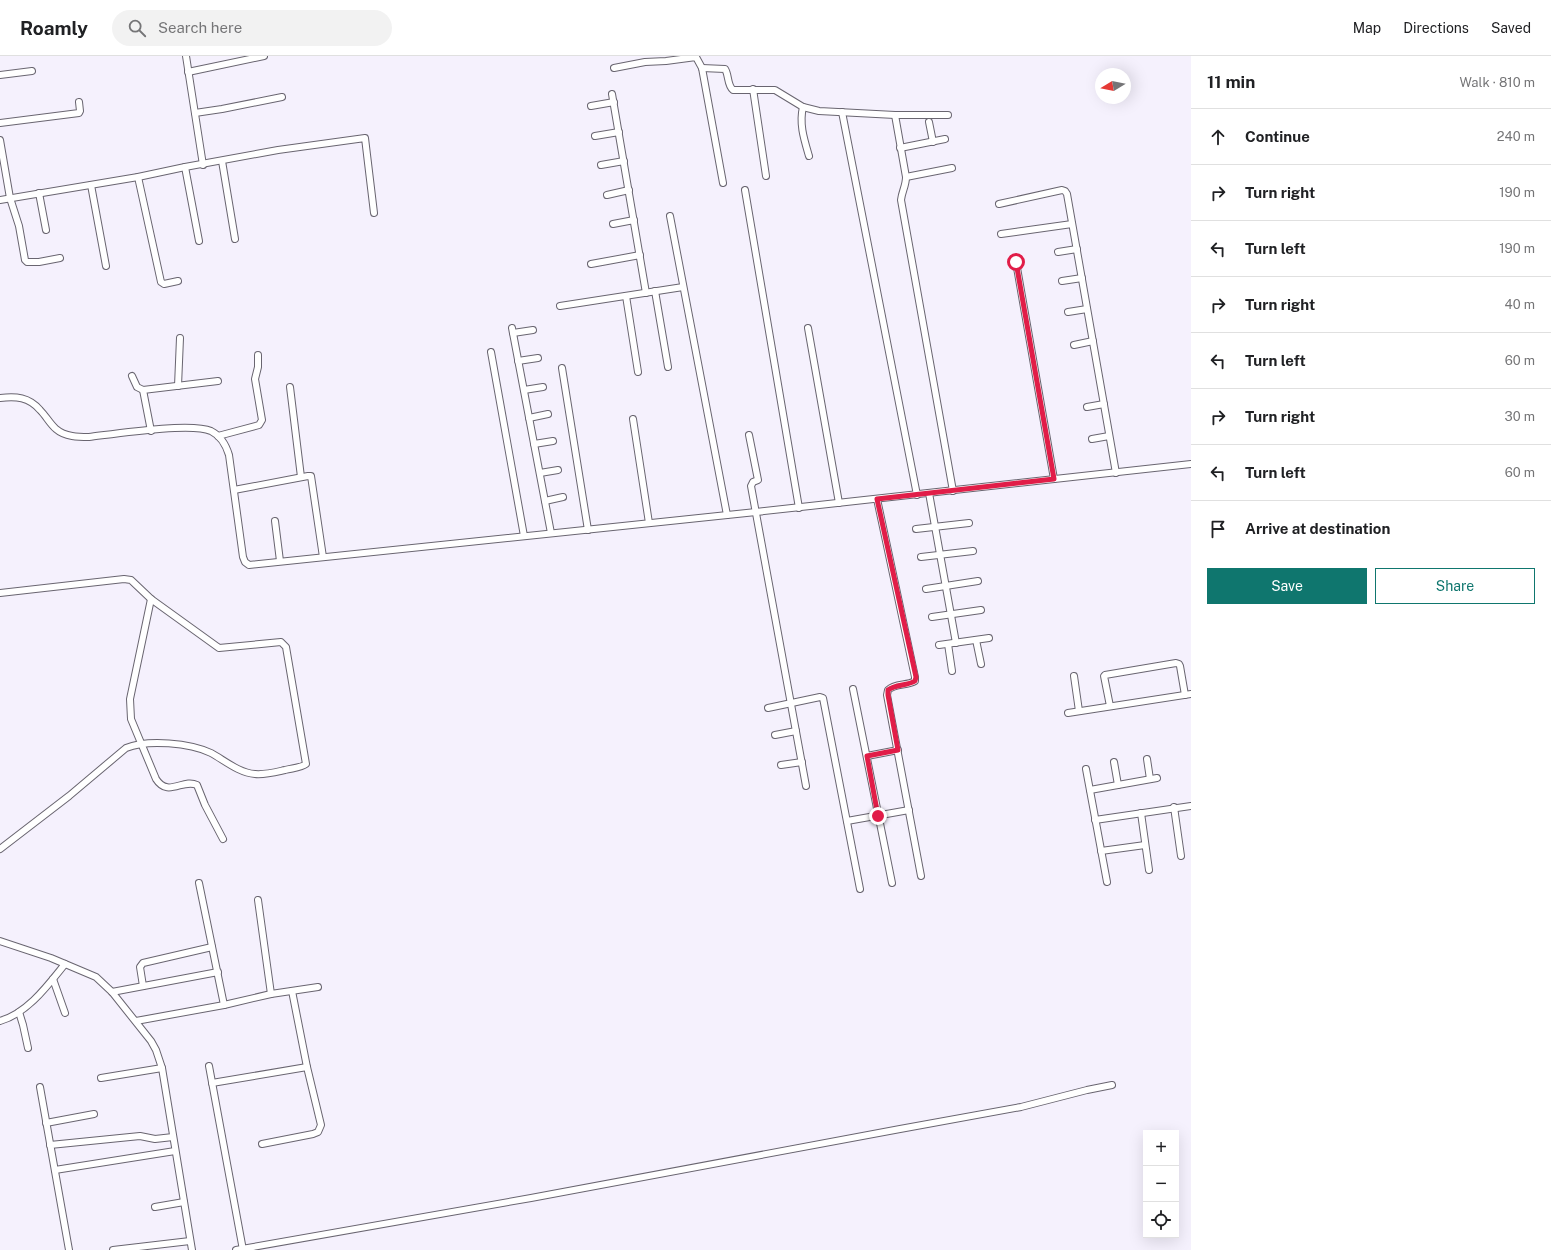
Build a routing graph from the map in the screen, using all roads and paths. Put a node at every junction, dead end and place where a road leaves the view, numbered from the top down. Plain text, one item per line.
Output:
1 (186, 56) edge
2 (264, 56) edge
3 (696, 57) edge
4 (644, 59) edge
5 (614, 68) dead end
6 (702, 68) junction
7 (32, 71) dead end
8 (188, 72) junction
9 (0, 76) edge
10 (753, 89) junction
11 (612, 94) dead end
12 (282, 97) dead end
13 (80, 102) dead end
14 (614, 102) junction
15 (591, 106) dead end
16 (803, 107) junction
17 (842, 112) junction
18 (195, 113) junction
19 (895, 115) junction
20 (948, 115) dead end
21 (929, 122) dead end
22 (0, 123) edge
23 (619, 132) junction
24 (595, 136) dead end
25 (945, 139) dead end
26 (0, 140) edge
27 (933, 142) junction
28 (900, 148) junction
29 (808, 156) dead end
30 (222, 161) junction
31 (624, 161) junction
32 (203, 165) junction
33 (601, 165) dead end
34 (185, 167) junction
35 (952, 168) dead end
36 (766, 176) dead end
37 (138, 177) junction
38 (906, 177) junction
39 (723, 182) dead end
40 (91, 185) junction
41 (629, 190) junction
42 (745, 190) dead end
43 (39, 194) junction
44 (607, 195) dead end
45 (10, 198) junction
46 (0, 200) edge
47 (999, 204) dead end
48 (374, 213) dead end
49 (670, 216) dead end
50 (634, 220) junction
51 (613, 224) dead end
52 (1072, 224) junction
53 (46, 230) dead end
54 (1001, 234) dead end
55 (236, 239) dead end
56 (199, 241) dead end
57 (1077, 249) junction
58 (1058, 252) dead end
59 (640, 255) junction
60 (60, 258) dead end
61 (1016, 262) dead end
62 (591, 264) dead end
63 (106, 266) dead end
64 (1082, 278) junction
65 (178, 281) dead end
66 (1062, 282) dead end
67 (683, 287) junction
68 (655, 291) junction
69 (646, 293) junction
70 (626, 296) junction
71 (560, 306) dead end
72 (1087, 309) junction
73 (1068, 312) dead end
74 (808, 328) dead end
75 (533, 330) dead end
76 (180, 338) dead end
77 (1093, 341) junction
78 (1074, 345) dead end
79 (491, 352) dead end
80 (258, 355) dead end
81 (538, 358) dead end
82 (518, 361) junction
83 (668, 367) dead end
84 (562, 368) dead end
85 (638, 372) dead end
86 (132, 376) dead end
87 (218, 381) dead end
88 (178, 386) junction
89 (290, 387) dead end
90 (543, 387) dead end
91 (143, 390) junction
92 (524, 390) junction
93 (0, 398) edge
94 (1104, 404) junction
95 (1087, 407) dead end
96 (548, 414) dead end
97 (529, 418) junction
98 (633, 419) dead end
99 (151, 431) junction
100 (749, 435) dead end
101 (218, 436) junction
102 (1110, 436) junction
103 (1092, 439) dead end
104 (553, 441) dead end
105 (534, 444) junction
106 (1191, 464) edge
107 (558, 470) dead end
108 (540, 473) junction
109 (1116, 473) junction
110 (302, 477) junction
111 (1054, 479) junction
112 (234, 490) junction
113 (953, 491) junction
114 (929, 493) junction
115 (917, 495) junction
116 (563, 497) dead end
117 (877, 499) junction
118 (545, 501) junction
119 (839, 503) junction
120 (798, 508) junction
121 (756, 512) junction
122 (727, 515) junction
123 (275, 521) dead end
124 (649, 523) junction
125 (969, 523) dead end
126 (935, 527) junction
127 (916, 529) dead end
128 (588, 530) junction
129 (551, 533) junction
130 (524, 536) junction
131 (973, 550) dead end
132 (940, 555) junction
133 (323, 557) junction
134 (922, 557) dead end
135 (280, 561) junction
136 (978, 581) dead end
137 (946, 586) junction
138 (926, 589) dead end
139 (0, 593) edge
140 (150, 599) junction
141 (981, 610) dead end
142 (951, 614) junction
143 (932, 617) dead end
144 (989, 638) dead end
145 (976, 640) junction
146 (956, 643) junction
147 (948, 644) junction
148 (939, 646) dead end
149 (980, 664) dead end
150 (952, 670) dead end
151 (1074, 676) dead end
152 (853, 689) dead end
153 (1188, 694) edge
154 (791, 703) junction
155 (1110, 706) junction
156 (768, 708) dead end
157 (1080, 711) junction
158 (1068, 713) dead end
159 (796, 731) junction
160 (775, 735) dead end
161 (141, 744) junction
162 (898, 750) junction
163 (867, 756) junction
164 (1147, 759) dead end
165 (802, 762) junction
166 (1114, 762) dead end
167 (781, 765) dead end
168 (1086, 769) dead end
169 (1157, 778) dead end
170 (1150, 780) junction
171 (1118, 785) junction
172 (806, 786) dead end
173 (1090, 790) junction
174 (1191, 806) edge
175 (1174, 807) junction
176 (909, 810) junction
177 (1141, 813) junction
178 (878, 816) junction
179 (1095, 820) junction
180 (847, 821) junction
181 (223, 839) dead end
182 (1145, 845) junction
183 (0, 849) edge
184 (1101, 851) junction
185 (1181, 856) dead end
186 (1149, 870) dead end
187 (921, 876) dead end
188 (1107, 882) dead end
189 (199, 883) dead end
190 (892, 883) dead end
191 (860, 889) dead end
192 (258, 900) dead end
193 (0, 941) edge
194 (212, 947) junction
195 (65, 964) junction
196 (218, 972) junction
197 (53, 979) junction
198 (143, 986) junction
199 (318, 987) dead end
200 (292, 990) junction
201 (112, 992) junction
202 (271, 994) junction
203 (224, 1005) junction
204 (19, 1012) junction
205 (65, 1013) dead end
206 (0, 1021) edge
207 (136, 1021) junction
208 (28, 1048) dead end
209 (209, 1066) dead end
210 (307, 1067) junction
211 (162, 1068) junction
212 (102, 1078) dead end
213 (212, 1083) junction
214 (1112, 1086) dead end
215 (40, 1087) dead end
216 (94, 1114) dead end
217 (46, 1123) junction
218 (173, 1136) junction
219 (262, 1144) dead end
220 (50, 1145) junction
221 (175, 1151) junction
222 (54, 1170) junction
223 (184, 1202) junction
224 (155, 1207) dead end
225 (190, 1241) junction
226 (69, 1250) edge
227 (113, 1250) edge
228 (192, 1250) edge
229 (241, 1250) edge

1 - 8 street
2 - 8 street
3 - 4 street
3 - 6 street
4 - 5 street
6 - 10 street
6 - 39 street
7 - 9 street
8 - 18 street
10 - 16 street
10 - 36 street
11 - 14 street
12 - 18 street
13 - 22 street
14 - 15 street
14 - 23 street
16 - 17 street
16 - 29 street
17 - 19 street
17 - 115 street
18 - 32 street
19 - 20 street
19 - 28 street
21 - 27 street
23 - 24 street
23 - 31 street
25 - 27 street
26 - 45 street
27 - 28 street
28 - 38 street
30 - 32 street
30 - 48 street
30 - 55 street
31 - 33 street
31 - 41 street
32 - 34 street
34 - 37 street
34 - 56 street
35 - 38 street
37 - 40 street
37 - 65 street
38 - 113 street
40 - 43 street
40 - 63 street
41 - 44 street
41 - 50 street
42 - 120 street
43 - 45 street
43 - 53 street
45 - 46 street
45 - 60 street
47 - 52 street
49 - 67 street
50 - 51 street
50 - 59 street
52 - 54 street
52 - 57 street
57 - 58 street
57 - 64 street
59 - 62 street
59 - 69 street
61 - 111 street
64 - 66 street
64 - 72 street
67 - 68 street
67 - 122 street
68 - 69 street
68 - 83 street
69 - 70 street
70 - 71 street
70 - 85 street
72 - 73 street
72 - 77 street
74 - 119 street
75 - 82 street
76 - 88 street
77 - 78 street
77 - 94 street
79 - 130 street
80 - 101 street
81 - 82 street
82 - 92 street
84 - 128 street
86 - 91 street
87 - 88 street
88 - 91 street
89 - 110 street
90 - 92 street
91 - 99 street
92 - 97 street
93 - 99 street
94 - 95 street
94 - 102 street
96 - 97 street
97 - 105 street
98 - 124 street
99 - 101 street
100 - 121 street
101 - 112 street
102 - 103 street
102 - 109 street
104 - 105 street
105 - 108 street
106 - 109 street
107 - 108 street
108 - 118 street
109 - 111 street
110 - 112 street
110 - 133 street
111 - 113 street
112 - 135 street
113 - 114 street
114 - 115 street
114 - 126 street
115 - 117 street
116 - 118 street
117 - 119 street
117 - 162 street
118 - 129 street
119 - 120 street
120 - 121 street
121 - 122 street
121 - 154 street
122 - 124 street
123 - 135 street
124 - 128 street
125 - 126 street
126 - 127 street
126 - 132 street
128 - 129 street
129 - 130 street
130 - 133 street
131 - 132 street
132 - 134 street
132 - 137 street
133 - 135 street
136 - 137 street
137 - 138 street
137 - 142 street
139 - 140 street
140 - 161 street
140 - 161 street
141 - 142 street
142 - 143 street
142 - 146 street
144 - 145 street
145 - 146 street
145 - 149 street
146 - 147 street
147 - 148 street
147 - 150 street
151 - 157 street
152 - 163 street
153 - 155 street
153 - 155 street
154 - 156 street
154 - 159 street
154 - 180 street
155 - 157 street
157 - 158 street
159 - 160 street
159 - 165 street
161 - 181 street
161 - 183 street
162 - 163 street
162 - 176 street
163 - 178 street
164 - 170 street
165 - 167 street
165 - 172 street
166 - 171 street
168 - 173 street
169 - 170 street
170 - 171 street
171 - 173 street
173 - 179 street
174 - 175 street
175 - 177 street
175 - 185 street
176 - 178 street
176 - 187 street
177 - 179 street
177 - 182 street
178 - 180 street
178 - 190 street
179 - 184 street
180 - 191 street
182 - 184 street
182 - 186 street
184 - 188 street
189 - 194 street
192 - 202 street
193 - 195 street
194 - 196 street
194 - 198 street
195 - 197 street
195 - 201 street
196 - 198 street
196 - 203 street
197 - 204 street
197 - 205 street
198 - 201 street
199 - 200 street
200 - 202 street
200 - 210 street
201 - 207 street
202 - 203 street
203 - 207 street
204 - 206 street
204 - 208 street
207 - 211 street
209 - 213 street
210 - 213 street
210 - 219 street
211 - 212 street
211 - 218 street
213 - 229 street
214 - 229 street
215 - 217 street
216 - 217 street
217 - 220 street
218 - 220 street
218 - 221 street
220 - 222 street
221 - 222 street
221 - 223 street
222 - 226 street
223 - 224 street
223 - 225 street
225 - 227 street
225 - 228 street

